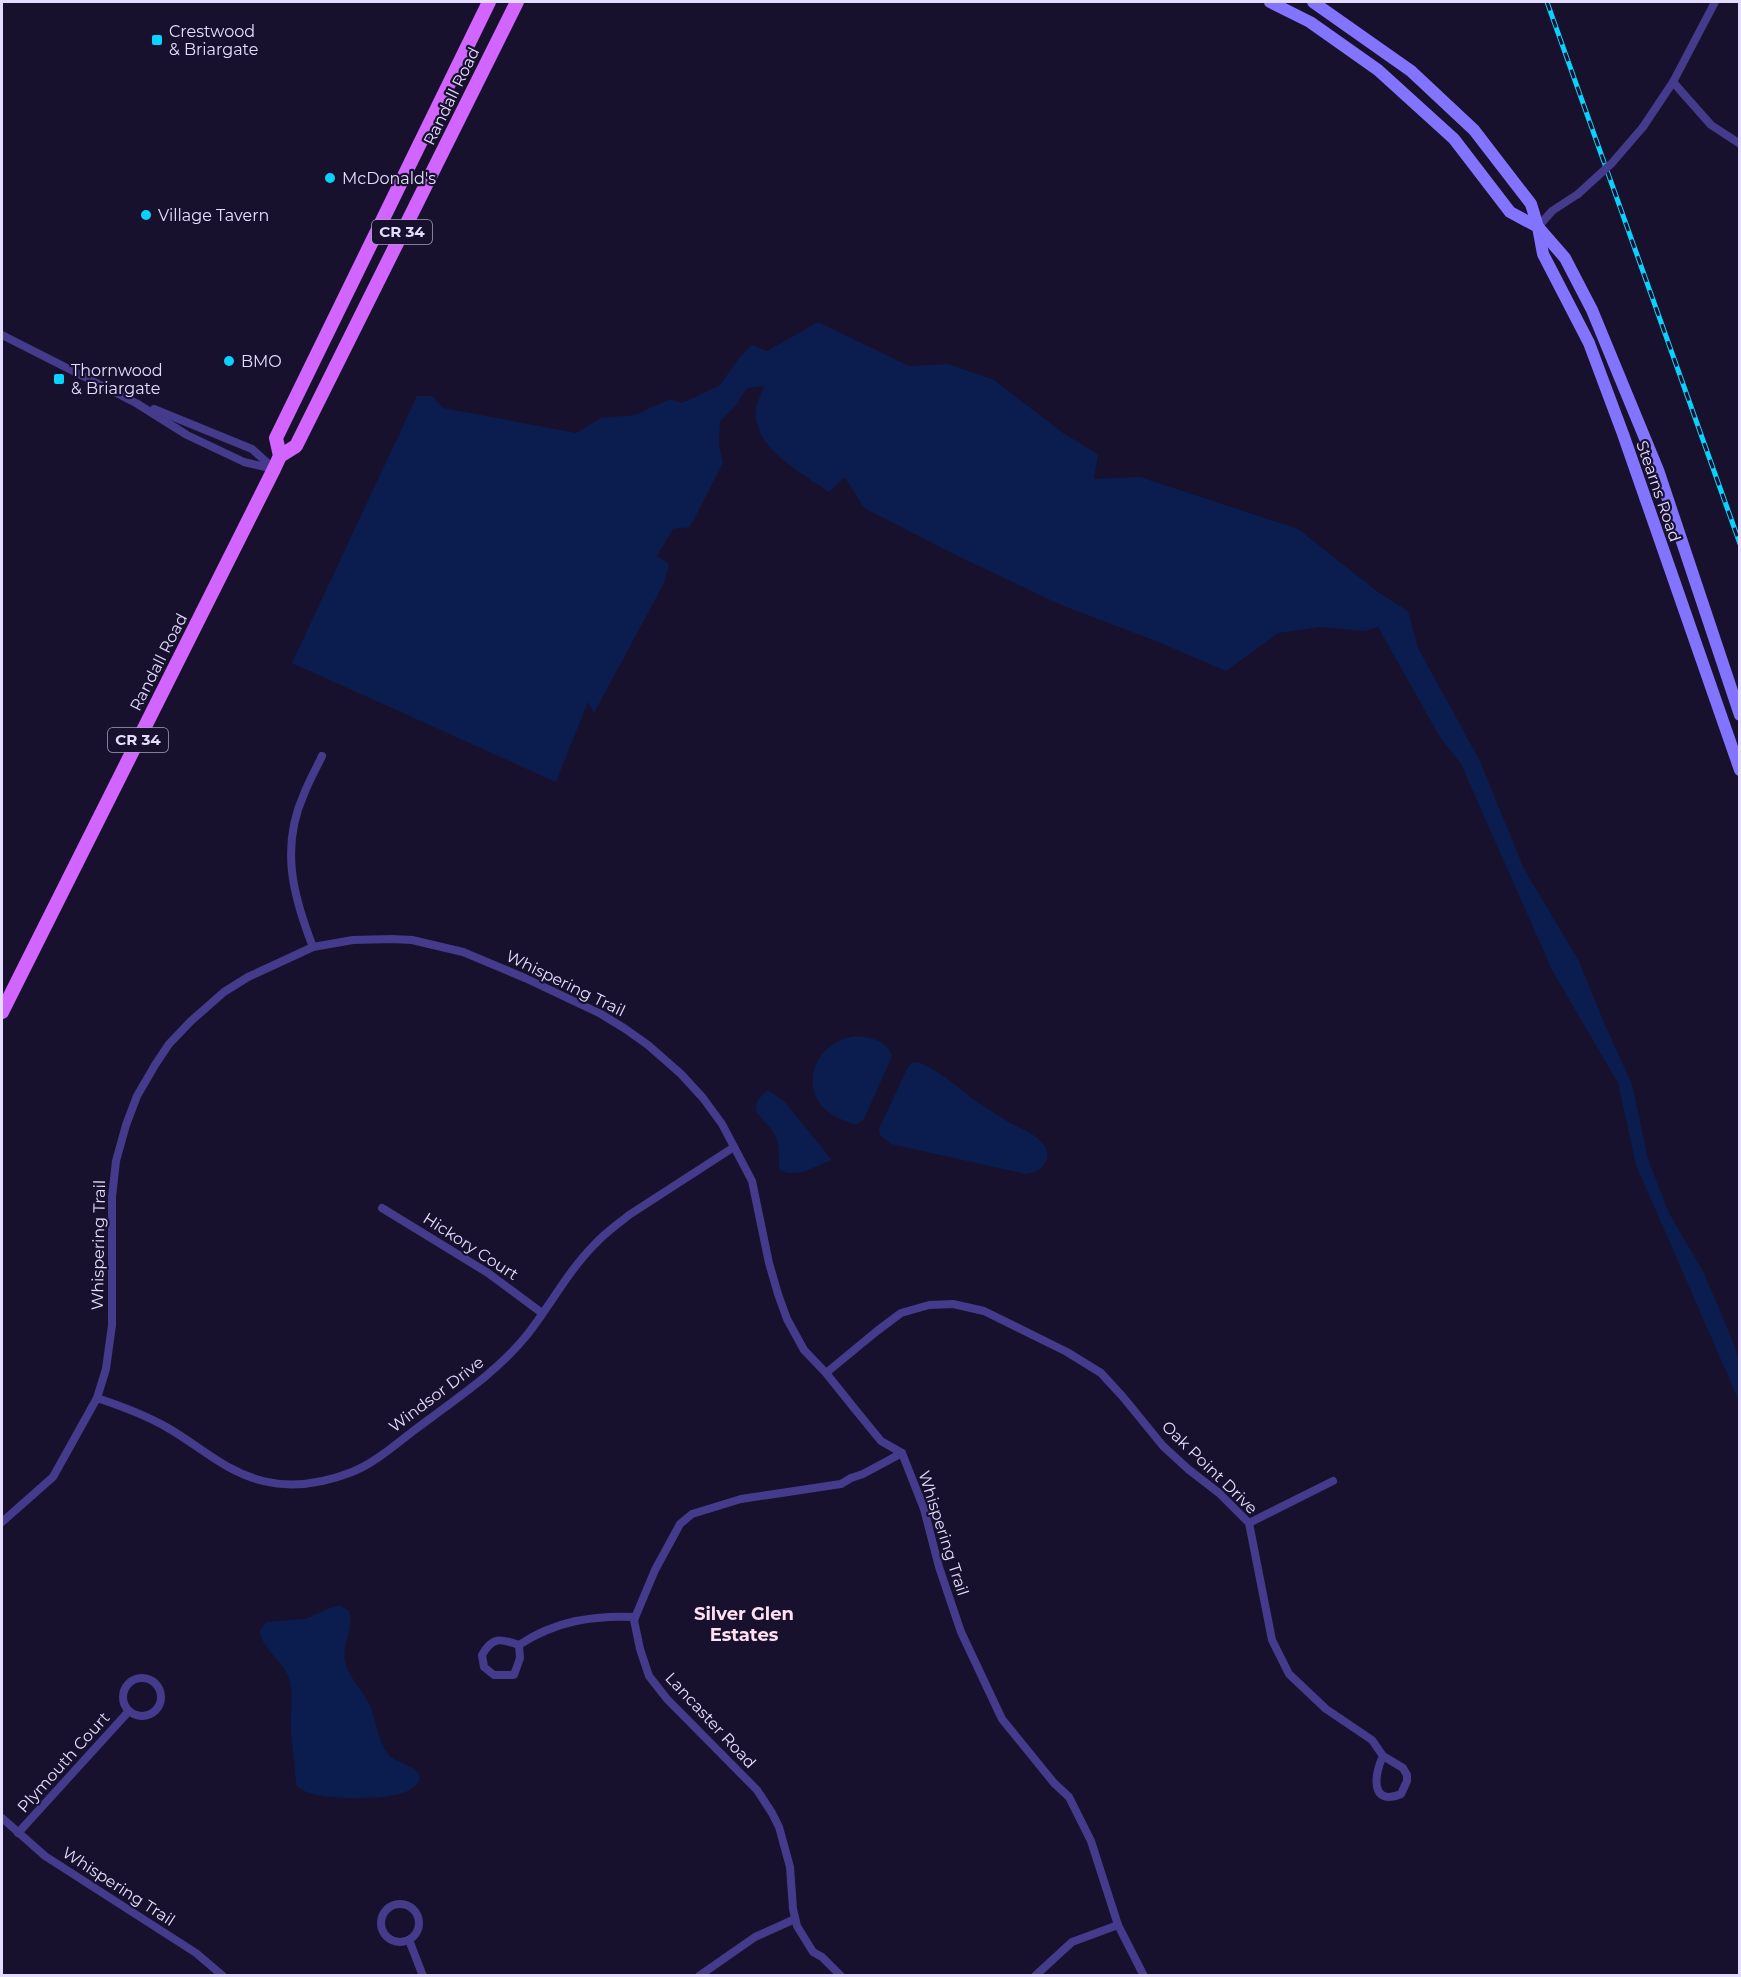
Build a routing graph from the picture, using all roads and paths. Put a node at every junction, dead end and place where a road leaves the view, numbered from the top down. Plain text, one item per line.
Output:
1 (489, 2) edge
2 (517, 2) edge
3 (1270, 2) edge
4 (1313, 2) edge
5 (1715, 2) edge
6 (1673, 82) junction
7 (1740, 144) edge
8 (1538, 227) junction
9 (2, 334) edge
10 (136, 403) junction
11 (280, 456) junction
12 (274, 469) junction
13 (1740, 715) edge
14 (322, 756) dead end
15 (1740, 770) edge
16 (313, 947) junction
17 (2, 1012) edge
18 (734, 1147) junction
19 (382, 1208) dead end
20 (542, 1313) junction
21 (826, 1373) junction
22 (97, 1398) junction
23 (902, 1453) junction
24 (1333, 1481) dead end
25 (2, 1522) edge
26 (1249, 1523) junction
27 (635, 1617) junction
28 (519, 1645) junction
29 (129, 1711) junction
30 (1383, 1756) junction
31 (2, 1818) edge
32 (18, 1833) junction
33 (795, 1919) junction
34 (1119, 1925) junction
35 (409, 1940) junction
36 (223, 1976) edge
37 (423, 1976) edge
38 (699, 1976) edge
39 (841, 1976) edge
40 (1035, 1976) edge
41 (1144, 1976) edge

1 - 11 main road, Randall Road / CR 34
2 - 11 main road, Randall Road / CR 34
3 - 8 main road, Stearns Road
4 - 8 main road, Stearns Road
5 - 6 street
6 - 7 street
6 - 8 street, bridge
8 - 13 main road, Stearns Road
8 - 15 main road, Stearns Road
9 - 10 street
10 - 12 street
10 - 12 street
11 - 12 main road, Randall Road / CR 34
12 - 17 main road, Randall Road / CR 34
14 - 16 street
16 - 18 street, Whispering Trail
16 - 22 street, Whispering Trail
18 - 20 street, Windsor Drive
18 - 21 street, Whispering Trail
19 - 20 street, Hickory Court
20 - 22 street, Windsor Drive
21 - 23 street, Whispering Trail
21 - 26 street, Oak Point Drive
22 - 25 street, Whispering Trail
23 - 27 street
23 - 34 street, Whispering Trail
24 - 26 street
26 - 30 street, Oak Point Drive
27 - 28 street
27 - 33 street, Lancaster Road
28 - 28 street
29 - 29 street, Plymouth Court
29 - 32 street, Plymouth Court
30 - 30 street, Oak Point Drive
31 - 32 street, Whispering Trail
32 - 36 street, Whispering Trail
33 - 38 street
33 - 39 street, Lancaster Road
34 - 40 street
34 - 41 street, Whispering Trail
35 - 35 street
35 - 37 street

